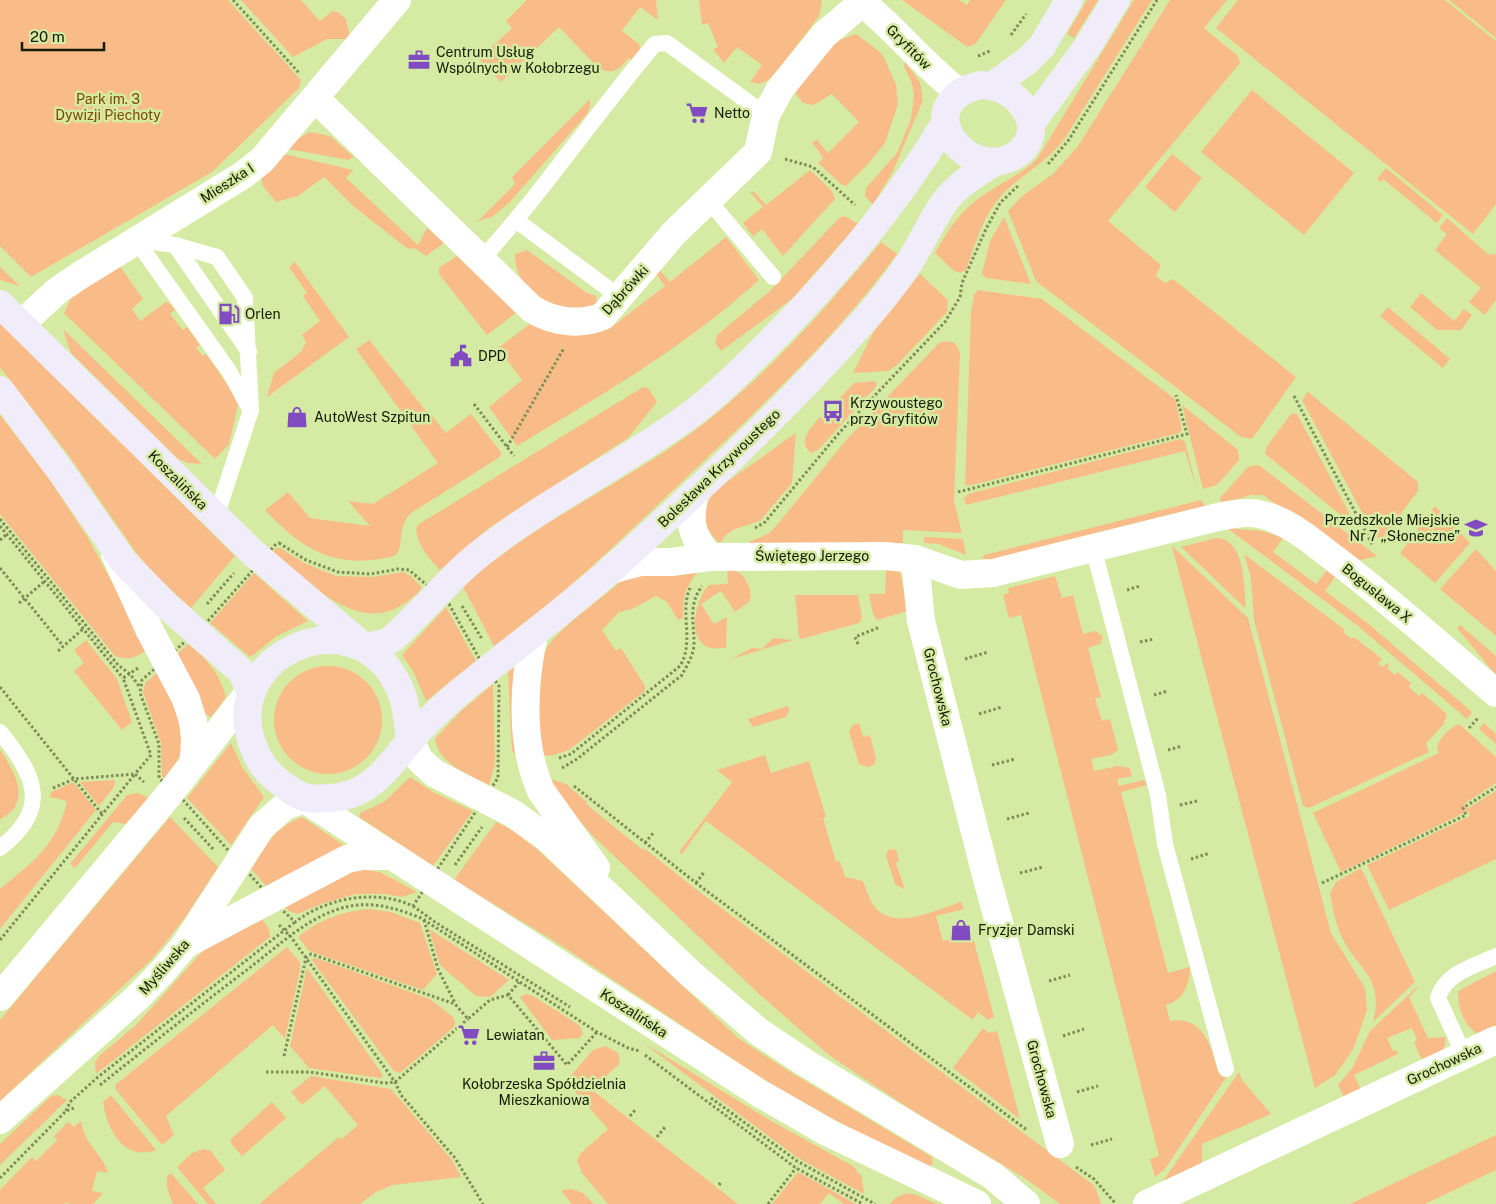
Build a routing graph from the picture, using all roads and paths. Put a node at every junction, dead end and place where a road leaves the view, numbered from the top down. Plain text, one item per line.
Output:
1 (233, 0) edge
2 (397, 0) edge
3 (1069, 0) edge
4 (1116, 0) edge
5 (863, 1) edge
6 (1031, 7) dead end
7 (1005, 41) dead end
8 (993, 50) dead end
9 (973, 57) dead end
10 (302, 75) dead end
11 (992, 86) junction
12 (959, 92) junction
13 (316, 99) junction
14 (766, 114) junction
15 (944, 122) junction
16 (1032, 122) junction
17 (758, 152) junction
18 (993, 163) junction
19 (847, 197) dead end
20 (709, 201) junction
21 (517, 221) junction
22 (136, 240) junction
23 (175, 245) junction
24 (481, 260) junction
25 (773, 277) dead end
26 (962, 283) dead end
27 (620, 298) junction
28 (0, 304) edge
29 (579, 322) junction
30 (21, 324) junction
31 (250, 354) junction
32 (0, 390) edge
33 (1176, 395) dead end
34 (1294, 396) dead end
35 (474, 404) dead end
36 (251, 410) junction
37 (507, 447) junction
38 (514, 456) dead end
39 (695, 492) junction
40 (958, 492) dead end
41 (216, 517) junction
42 (0, 519) edge
43 (0, 526) edge
44 (753, 529) dead end
45 (7, 534) junction
46 (0, 540) edge
47 (109, 542) junction
48 (1373, 546) dead end
49 (1094, 547) junction
50 (270, 550) dead end
51 (710, 556) junction
52 (915, 559) junction
53 (0, 568) edge
54 (236, 570) dead end
55 (610, 570) junction
56 (251, 571) dead end
57 (696, 580) dead end
58 (45, 582) junction
59 (427, 585) dead end
60 (702, 585) dead end
61 (1140, 586) dead end
62 (1119, 592) dead end
63 (25, 599) junction
64 (19, 603) dead end
65 (449, 604) dead end
66 (461, 604) dead end
67 (205, 607) dead end
68 (207, 622) dead end
69 (880, 627) dead end
70 (83, 628) junction
71 (534, 635) junction
72 (484, 643) dead end
73 (858, 644) dead end
74 (63, 646) junction
75 (364, 647) junction
76 (58, 651) dead end
77 (988, 652) dead end
78 (479, 658) dead end
79 (965, 659) dead end
80 (142, 666) dead end
81 (158, 668) dead end
82 (130, 674) junction
83 (123, 678) junction
84 (140, 686) junction
85 (0, 687) edge
86 (250, 691) junction
87 (1168, 691) dead end
88 (1496, 693) edge
89 (1146, 697) dead end
90 (1002, 707) dead end
91 (979, 714) dead end
92 (1478, 718) dead end
93 (1469, 728) dead end
94 (0, 732) edge
95 (410, 741) junction
96 (1015, 758) dead end
97 (556, 759) dead end
98 (194, 763) junction
99 (992, 765) dead end
100 (135, 774) junction
101 (564, 777) dead end
102 (74, 778) junction
103 (162, 782) dead end
104 (569, 782) dead end
105 (148, 785) dead end
106 (1496, 787) edge
107 (51, 789) dead end
108 (304, 799) junction
109 (184, 801) dead end
110 (1197, 801) dead end
111 (1175, 807) dead end
112 (477, 813) dead end
113 (1029, 813) dead end
114 (102, 814) junction
115 (184, 817) dead end
116 (1006, 819) dead end
117 (483, 825) dead end
118 (654, 832) dead end
119 (645, 843) junction
120 (0, 848) edge
121 (229, 848) dead end
122 (216, 852) dead end
123 (1210, 853) dead end
124 (391, 856) junction
125 (1188, 860) dead end
126 (1043, 867) dead end
127 (452, 868) dead end
128 (437, 869) dead end
129 (705, 871) dead end
130 (1020, 873) dead end
131 (696, 883) junction
132 (1322, 883) dead end
133 (420, 895) dead end
134 (612, 898) junction
135 (278, 906) dead end
136 (413, 906) junction
137 (424, 920) junction
138 (295, 922) junction
139 (291, 937) junction
140 (0, 940) edge
141 (185, 945) junction
142 (1496, 956) edge
143 (306, 958) junction
144 (1070, 975) dead end
145 (519, 982) junction
146 (1048, 982) dead end
147 (508, 995) junction
148 (0, 997) edge
149 (455, 1004) junction
150 (574, 1010) dead end
151 (468, 1019) junction
152 (1084, 1029) dead end
153 (597, 1032) junction
154 (616, 1035) dead end
155 (1063, 1036) dead end
156 (624, 1040) dead end
157 (1496, 1040) edge
158 (1464, 1054) junction
159 (284, 1056) dead end
160 (1226, 1069) dead end
161 (266, 1072) dead end
162 (395, 1082) junction
163 (100, 1085) dead end
164 (1098, 1086) dead end
165 (1077, 1092) dead end
166 (74, 1108) dead end
167 (636, 1109) dead end
168 (66, 1111) junction
169 (630, 1116) dead end
170 (0, 1120) edge
171 (665, 1127) dead end
172 (1024, 1128) dead end
173 (657, 1137) dead end
174 (1112, 1139) dead end
175 (1060, 1144) dead end
176 (1091, 1146) dead end
177 (797, 1161) dead end
178 (796, 1168) junction
179 (0, 1178) edge
180 (483, 1204) edge
181 (768, 1204) edge
182 (863, 1204) edge
183 (875, 1204) edge
184 (977, 1204) edge
185 (1026, 1204) edge
186 (1147, 1204) edge

1 - 10 path
2 - 13 street, Mieszka I
3 - 11 main road
4 - 16 main road
5 - 12 street, Gryfitów
5 - 14 street
6 - 7 path
8 - 9 path
11 - 12 main road
11 - 16 main road
12 - 15 main road
13 - 22 street, Mieszka I
13 - 24 street, Dąbrówki
14 - 17 street
14 - 21 lane
15 - 18 main road
15 - 75 main road
16 - 18 main road
17 - 19 path
17 - 20 street, Dąbrówki
18 - 39 main road, Bolesława Krzywoustego
20 - 25 lane
20 - 27 street, Dąbrówki
21 - 24 lane
21 - 27 lane
22 - 23 lane
22 - 30 street, Mieszka I
22 - 36 lane
23 - 31 lane
23 - 31 lane
24 - 29 street, Dąbrówki
26 - 44 path
27 - 29 street, Dąbrówki
28 - 30 main road, Koszalińska
29 - 37 path
30 - 41 main road, Koszalińska
31 - 36 lane
32 - 47 main road
33 - 40 path
34 - 48 path
35 - 37 path
36 - 41 lane
37 - 38 path
39 - 51 street
39 - 55 main road, Bolesława Krzywoustego
41 - 75 main road, Koszalińska
42 - 82 path
43 - 45 path
45 - 46 path
45 - 58 path
47 - 86 main road
47 - 98 street
49 - 52 street
49 - 88 street, Bogusława X
49 - 160 lane
50 - 59 path
51 - 52 street, Świętego Jerzego
51 - 55 street, Świętego Jerzego
52 - 175 street, Grochowska
53 - 63 path
54 - 67 path
55 - 71 main road, Bolesława Krzywoustego
56 - 68 path
57 - 97 path
58 - 63 path
58 - 70 path
60 - 101 path
61 - 62 path
63 - 64 path
63 - 74 path
65 - 78 path
66 - 72 path
69 - 73 path
70 - 74 path
70 - 83 path
71 - 95 main road, Bolesława Krzywoustego
71 - 134 street
74 - 76 path
75 - 86 main road
75 - 95 main road
77 - 79 path
80 - 82 path
81 - 84 path
82 - 83 path
82 - 84 path
83 - 100 path
84 - 103 path
85 - 102 path
86 - 98 street
86 - 108 main road
87 - 89 path
90 - 91 path
92 - 93 path
94 - 120 lane
95 - 108 main road
95 - 134 street
96 - 99 path
98 - 148 street
100 - 102 path
100 - 105 path
100 - 114 path
102 - 107 path
102 - 114 path
104 - 119 path
106 - 132 path
108 - 124 street, Koszalińska
108 - 141 street, Myśliwska
109 - 121 path
110 - 111 path
112 - 128 path
113 - 116 path
114 - 140 path
115 - 122 path
117 - 127 path
118 - 119 path
119 - 131 path
123 - 125 path
124 - 141 street
124 - 184 street, Koszalińska
126 - 130 path
129 - 131 path
131 - 172 path
133 - 136 path
134 - 185 street
135 - 138 path
136 - 138 path
136 - 150 path
137 - 139 path
137 - 145 path
137 - 149 path
138 - 168 path
139 - 143 path
139 - 163 path
141 - 170 street, Myśliwska
142 - 158 lane
143 - 149 path
143 - 159 path
143 - 162 path
144 - 146 path
145 - 147 path
145 - 153 path
147 - 151 path
147 - 153 path
149 - 151 path
151 - 162 path
152 - 155 path
153 - 178 path
154 - 156 path
157 - 158 street, Grochowska
158 - 186 street, Grochowska
161 - 162 path
162 - 180 path
164 - 165 path
166 - 168 path
167 - 169 path
168 - 179 path
171 - 173 path
174 - 176 path
177 - 183 path
178 - 181 path
178 - 182 path

